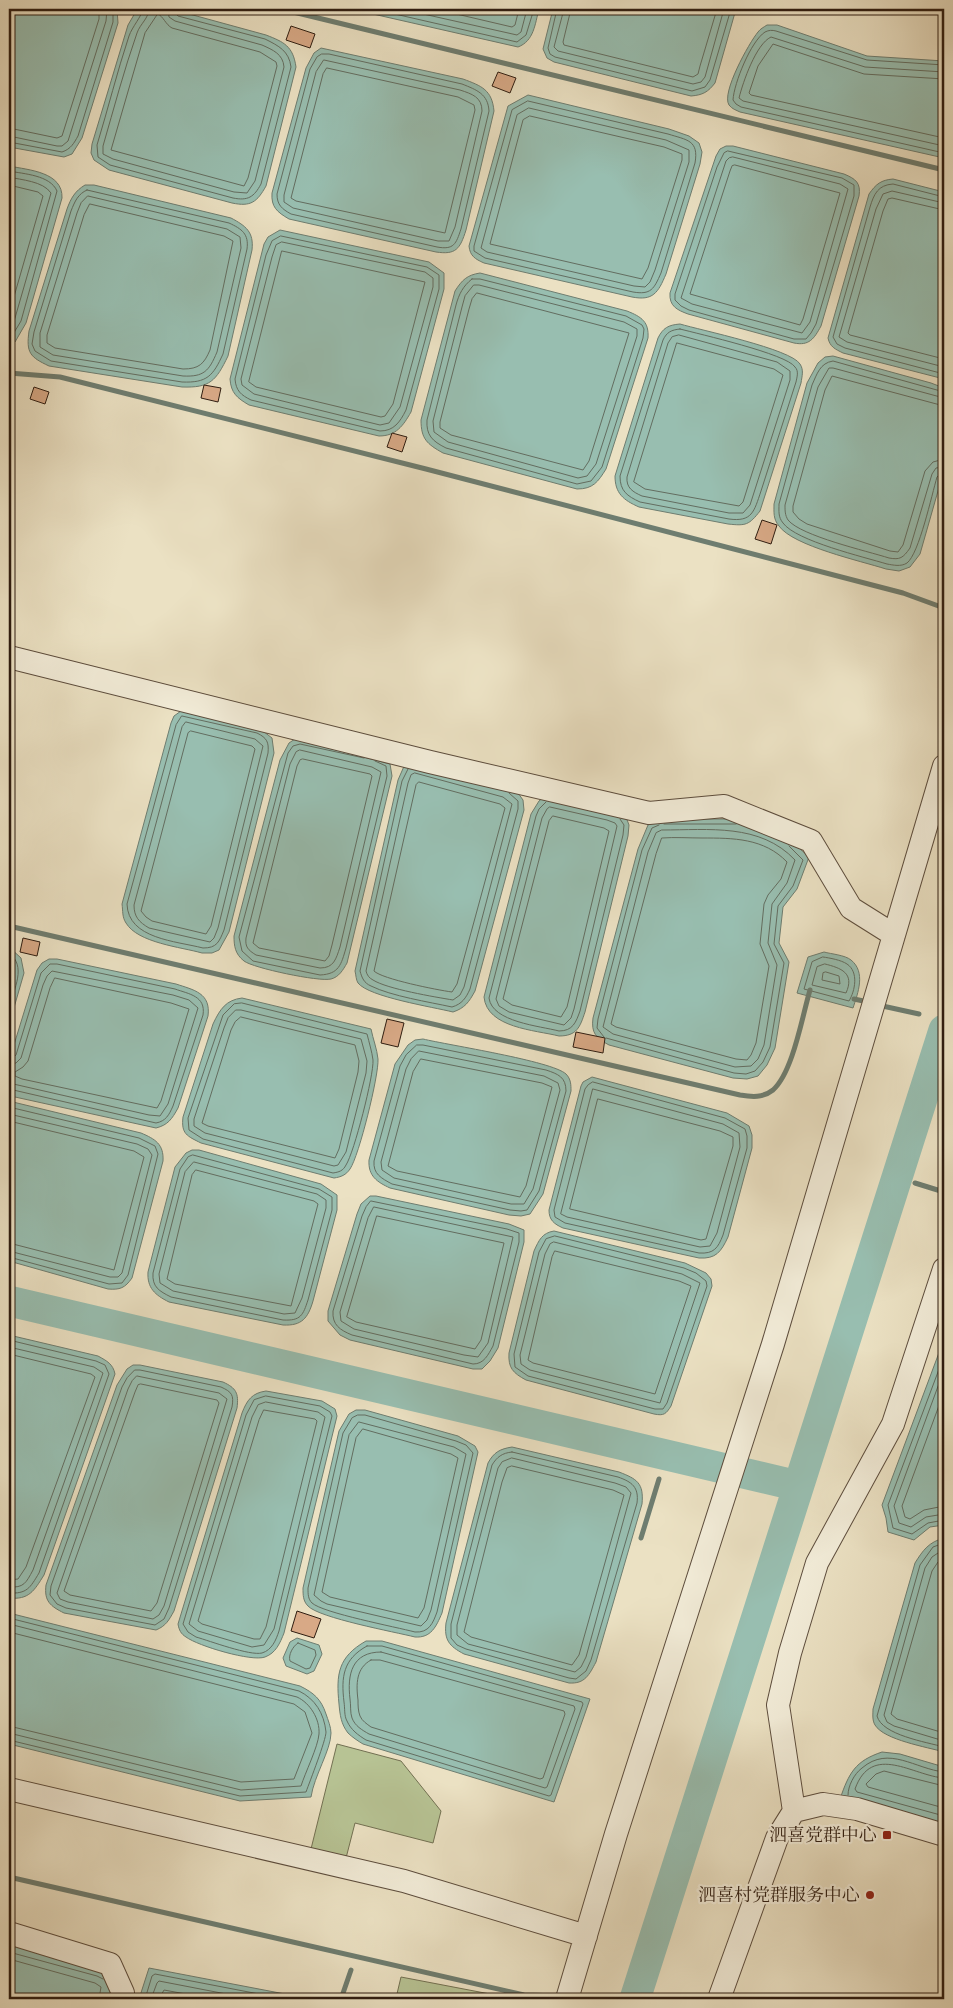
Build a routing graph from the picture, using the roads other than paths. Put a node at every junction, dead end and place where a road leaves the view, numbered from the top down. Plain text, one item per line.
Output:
1 (9, 657) edge
2 (944, 766) edge
3 (894, 935) junction
4 (944, 1269) edge
5 (9, 1789) edge
6 (794, 1811) junction
7 (944, 1835) edge
8 (9, 1933) edge
9 (586, 1936) junction
10 (122, 1999) edge
11 (567, 1999) edge
12 (719, 1999) edge

1 - 3 street
2 - 3 street
3 - 9 street
4 - 6 street
5 - 9 street
6 - 7 street
6 - 12 street
8 - 10 street
9 - 11 street

